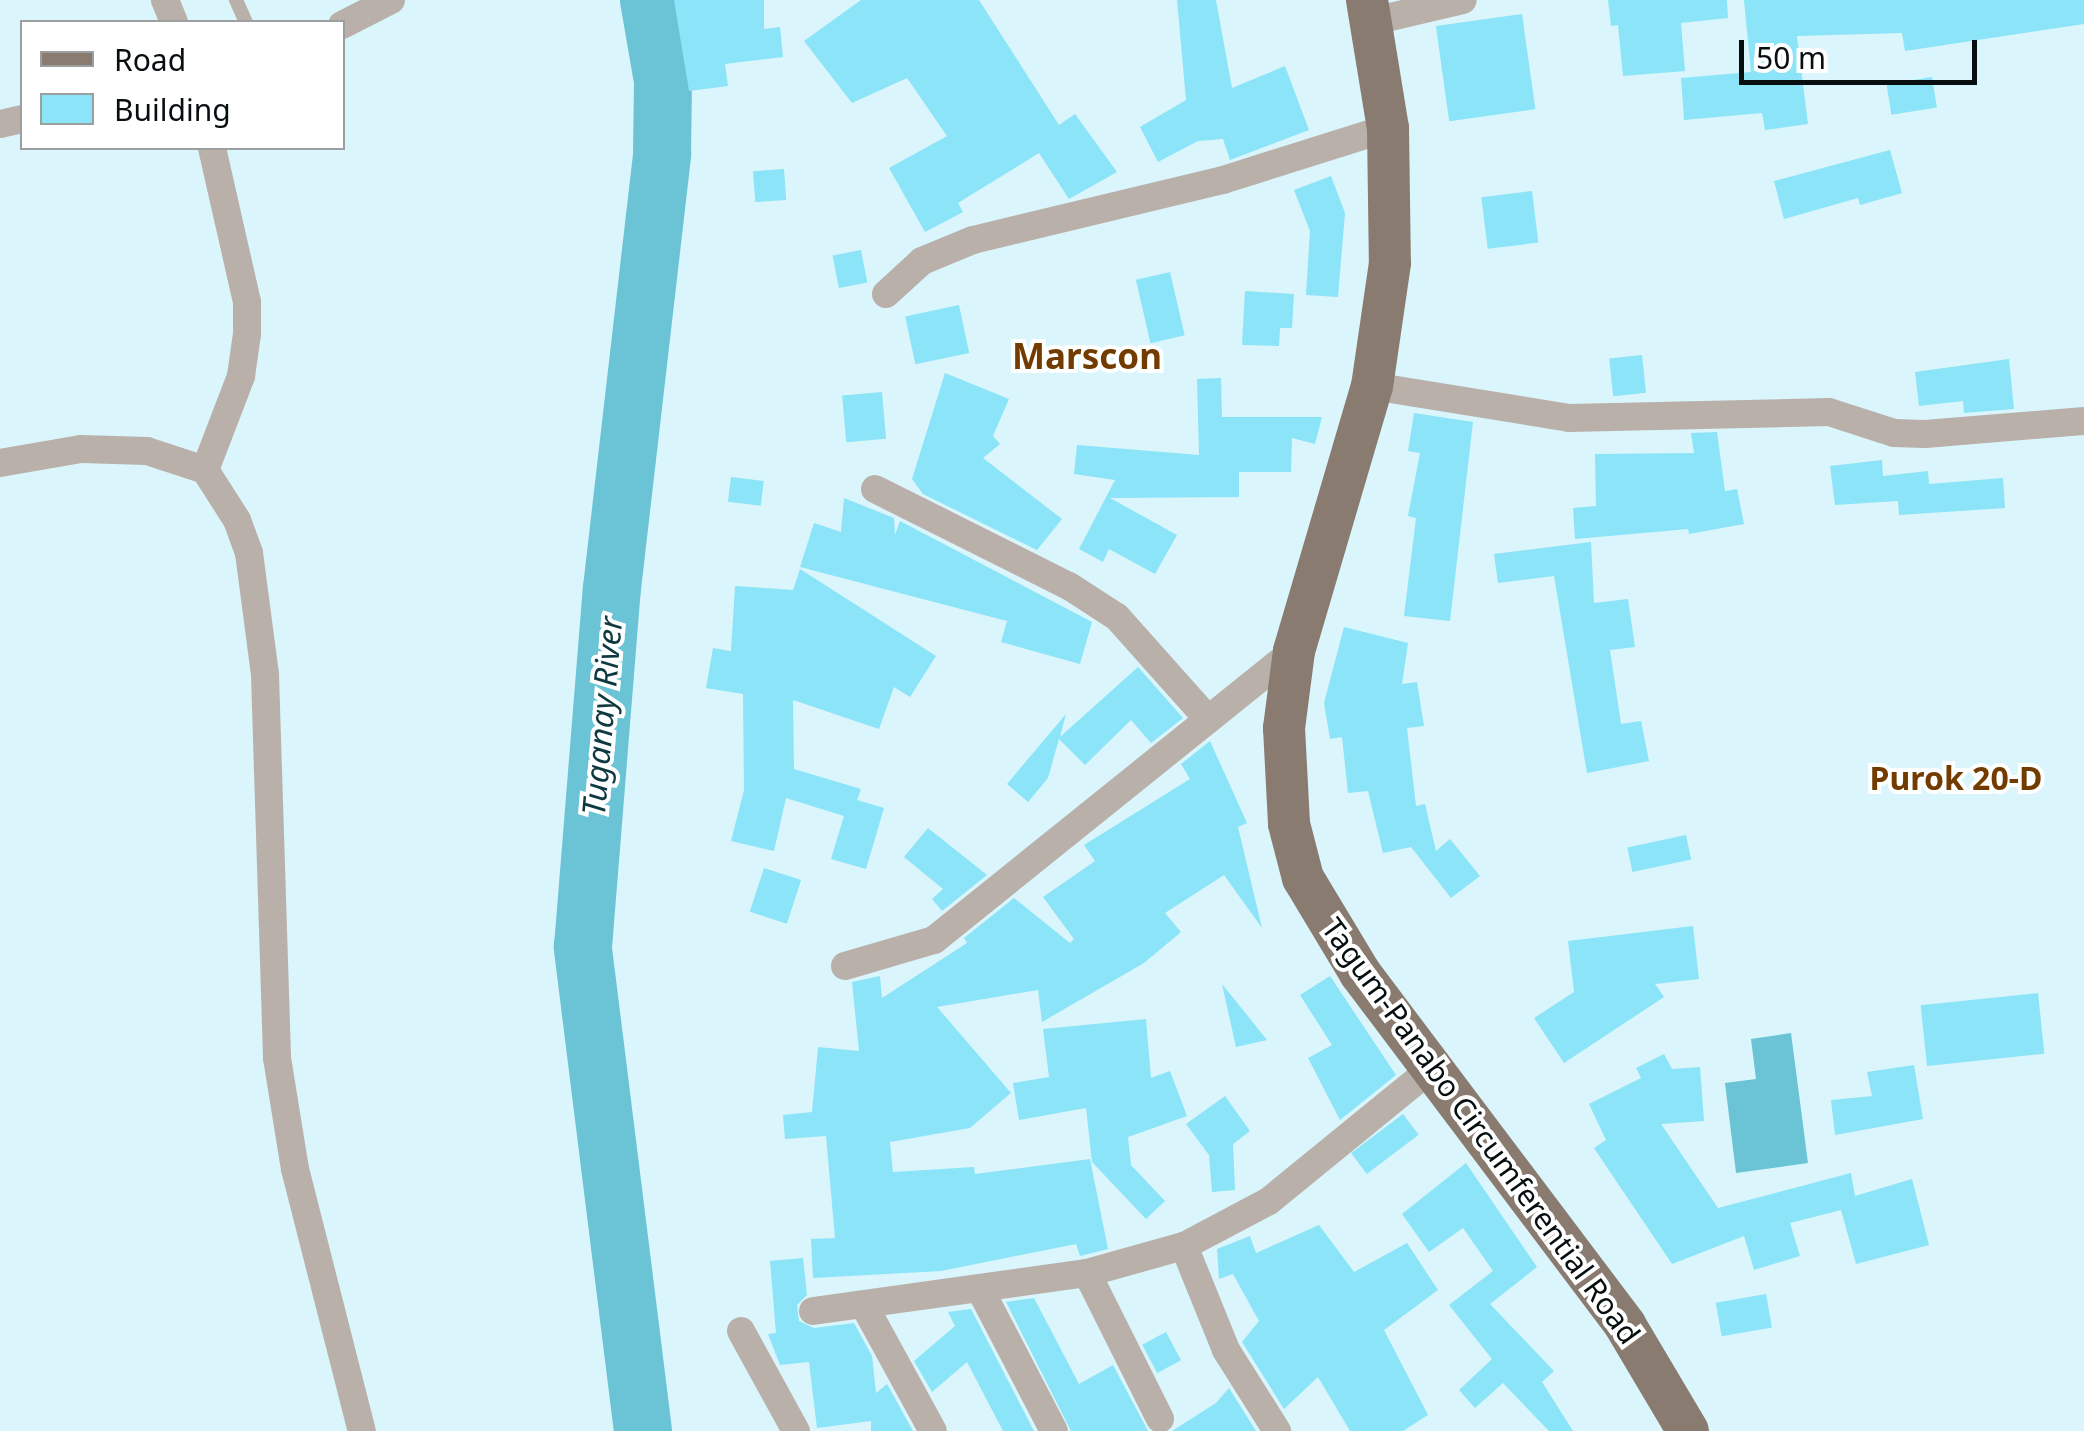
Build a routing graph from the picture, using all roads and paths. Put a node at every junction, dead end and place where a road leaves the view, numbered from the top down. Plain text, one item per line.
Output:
1 (391, 0) edge
2 (1463, 0) edge
3 (1370, 10) edge
4 (345, 23) edge
5 (1388, 128) junction
6 (212, 150) edge
7 (886, 294) dead end
8 (1372, 386) junction
9 (2084, 421) edge
10 (0, 463) edge
11 (205, 470) junction
12 (875, 489) dead end
13 (1294, 651) junction
14 (1208, 719) junction
15 (845, 966) dead end
16 (1432, 1068) junction
17 (1184, 1246) junction
18 (1087, 1272) junction
19 (980, 1289) junction
20 (865, 1308) junction
21 (813, 1311) dead end
22 (741, 1331) dead end
23 (1160, 1419) dead end
24 (1679, 1427) edge
25 (362, 1431) edge
26 (796, 1431) edge
27 (934, 1431) edge
28 (1054, 1431) edge
29 (1276, 1431) edge

1 - 4 street
2 - 3 street
3 - 5 main road, Tagum-Panabo Circumferential Road
5 - 7 street
5 - 8 main road, Tagum-Panabo Circumferential Road
6 - 11 street
8 - 9 street
8 - 13 main road, Tagum-Panabo Circumferential Road
10 - 11 street
11 - 25 street
12 - 14 street
13 - 14 street
13 - 16 main road, Tagum-Panabo Circumferential Road
14 - 15 street
16 - 17 street
16 - 24 main road, Tagum-Panabo Circumferential Road
17 - 18 street
17 - 29 street
18 - 19 street
18 - 23 street
19 - 20 street
19 - 28 street
20 - 21 street
20 - 27 street
22 - 26 street

